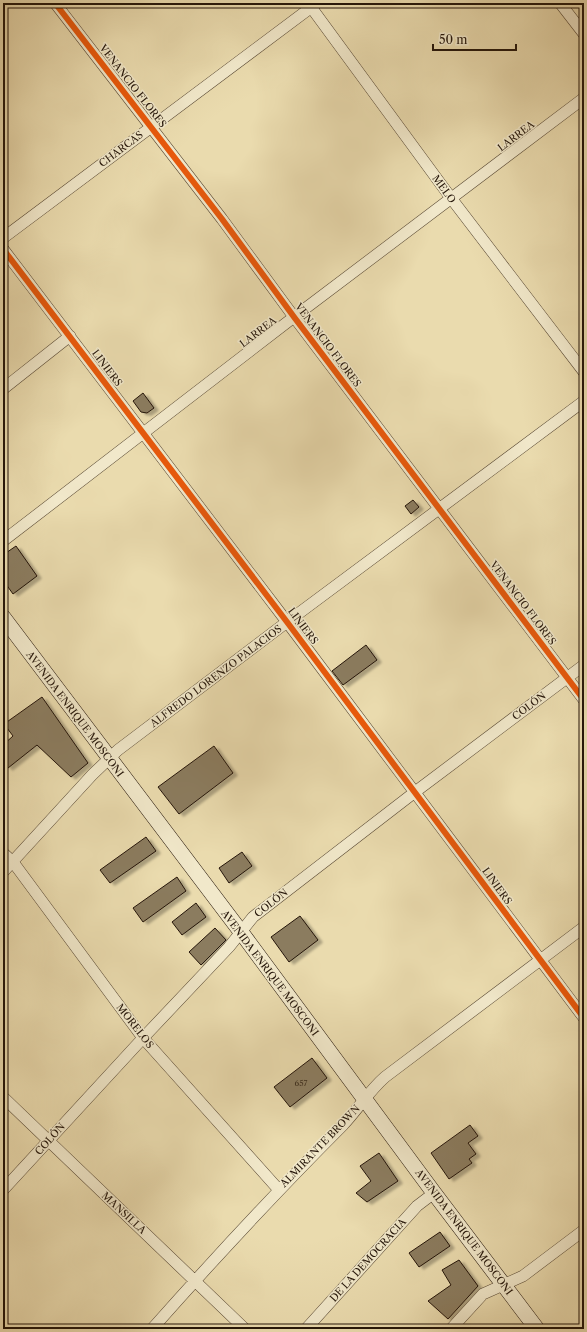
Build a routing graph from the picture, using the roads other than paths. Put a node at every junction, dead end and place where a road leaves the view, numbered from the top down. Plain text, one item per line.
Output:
1 (55, 3) edge
2 (560, 3) edge
3 (312, 4) edge
4 (584, 34) edge
5 (584, 98) edge
6 (151, 126) junction
7 (451, 198) junction
8 (3, 238) edge
9 (3, 249) edge
10 (294, 317) junction
11 (70, 336) junction
12 (584, 372) edge
13 (3, 389) edge
14 (584, 401) edge
15 (143, 432) junction
16 (440, 509) junction
17 (3, 541) edge
18 (3, 617) edge
19 (287, 622) junction
20 (584, 665) edge
21 (567, 678) junction
22 (584, 700) edge
23 (108, 758) junction
24 (415, 792) junction
25 (3, 853) edge
26 (13, 862) junction
27 (3, 872) edge
28 (584, 927) edge
29 (241, 932) junction
30 (540, 960) junction
31 (584, 1018) edge
32 (143, 1038) junction
33 (3, 1097) edge
34 (364, 1099) junction
35 (48, 1141) junction
36 (3, 1190) edge
37 (279, 1190) junction
38 (434, 1193) junction
39 (584, 1230) edge
40 (195, 1280) junction
41 (504, 1285) junction
42 (152, 1329) edge
43 (245, 1329) edge
44 (306, 1329) edge
45 (451, 1329) edge
46 (537, 1329) edge

1 - 6 street, VENANCIO FLORES
2 - 4 street
3 - 6 street, CHARCAS
3 - 7 street, MELO
5 - 7 street, LARREA
6 - 8 street, CHARCAS
6 - 10 street, VENANCIO FLORES
7 - 10 street, LARREA
7 - 12 street, MELO
9 - 11 street, LINIERS
10 - 15 street, LARREA
10 - 16 street, VENANCIO FLORES
11 - 13 street
11 - 15 street, LINIERS
14 - 16 street, ALFREDO LORENZO PALACIOS
15 - 17 street, LARREA
15 - 19 street, LINIERS
16 - 19 street, ALFREDO LORENZO PALACIOS
16 - 21 street, VENANCIO FLORES
18 - 23 main road, AVENIDA ENRIQUE MOSCONI
19 - 23 street, ALFREDO LORENZO PALACIOS
19 - 24 street, LINIERS
20 - 21 street, COLÓN
21 - 22 street, VENANCIO FLORES
21 - 24 street, COLÓN
23 - 26 street, ALFREDO LORENZO PALACIOS
23 - 29 main road, AVENIDA ENRIQUE MOSCONI
24 - 29 street, COLÓN
24 - 30 street, LINIERS
25 - 26 street, MORELOS
26 - 27 street, ALFREDO LORENZO PALACIOS
26 - 32 street, MORELOS
28 - 30 street, ALMIRANTE BROWN
29 - 32 street, COLÓN
29 - 34 main road, AVENIDA ENRIQUE MOSCONI
30 - 31 street, LINIERS
30 - 34 street, ALMIRANTE BROWN
32 - 35 street, COLÓN
32 - 37 street, MORELOS
33 - 35 street, MANSILLA
34 - 37 street, ALMIRANTE BROWN
34 - 38 main road, AVENIDA ENRIQUE MOSCONI
35 - 36 street, COLÓN
35 - 40 street, MANSILLA
37 - 40 street, ALMIRANTE BROWN
38 - 41 main road, AVENIDA ENRIQUE MOSCONI
38 - 44 street, DE LA DEMOCRACIA
39 - 41 street
40 - 42 street, ALMIRANTE BROWN
40 - 43 street, MANSILLA
41 - 45 street
41 - 46 main road, AVENIDA ENRIQUE MOSCONI

